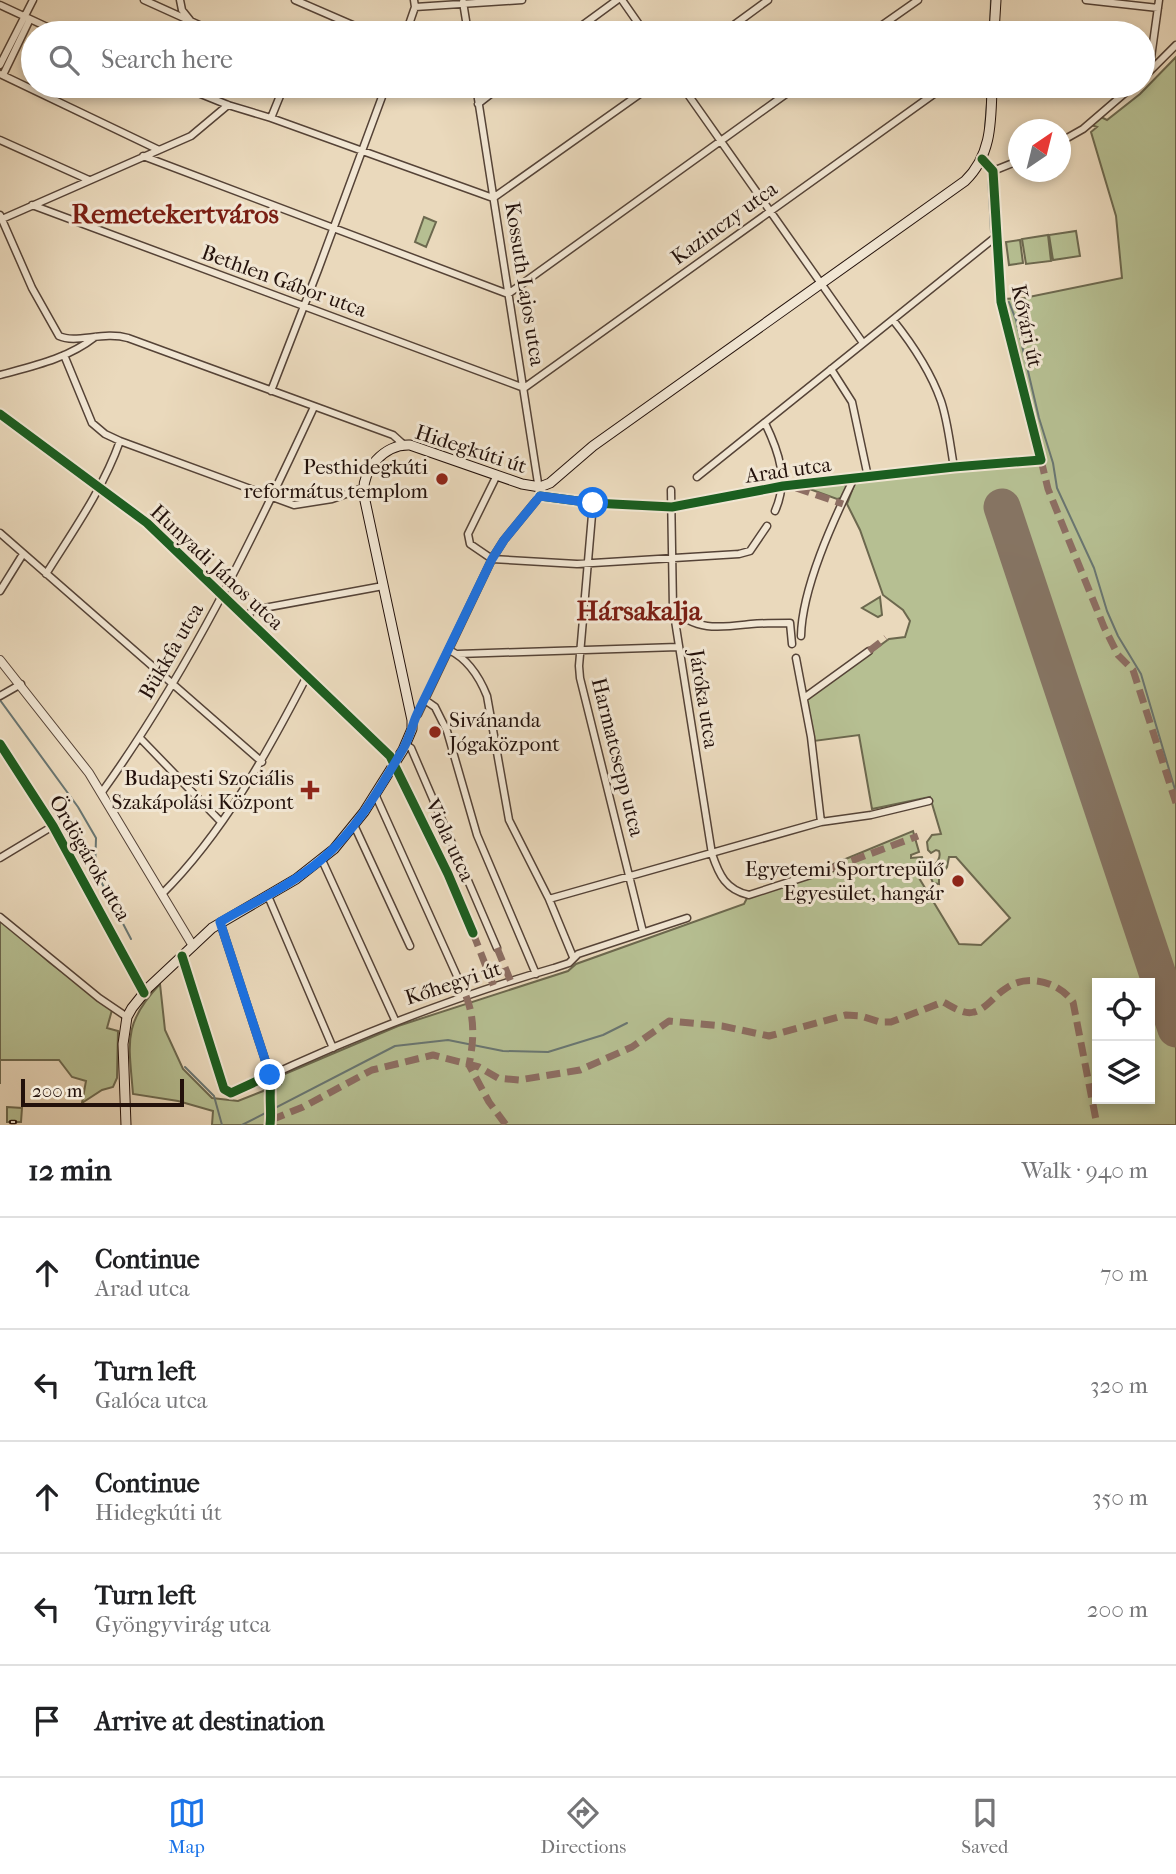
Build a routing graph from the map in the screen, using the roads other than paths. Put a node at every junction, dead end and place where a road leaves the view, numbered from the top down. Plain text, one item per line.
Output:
1 (33, 0) edge
2 (144, 0) edge
3 (180, 0) edge
4 (295, 0) edge
5 (522, 0) edge
6 (619, 0) edge
7 (768, 0) edge
8 (918, 0) edge
9 (996, 0) edge
10 (1086, 0) edge
11 (463, 2) edge
12 (415, 4) edge
13 (1158, 4) edge
14 (0, 5) edge
15 (27, 18) junction
16 (25, 21) edge
17 (26, 21) edge
18 (34, 21) edge
19 (191, 21) joint
20 (343, 21) edge
21 (410, 21) edge
22 (466, 21) edge
23 (589, 21) edge
24 (636, 21) edge
25 (739, 21) edge
26 (888, 21) edge
27 (995, 21) edge
28 (1155, 27) edge
29 (21, 28) edge
30 (21, 32) edge
31 (1176, 45) edge
32 (0, 65) edge
33 (1155, 66) edge
34 (2, 75) edge
35 (21, 84) edge
36 (50, 98) edge
37 (211, 98) edge
38 (279, 98) edge
39 (381, 98) edge
40 (477, 98) edge
41 (486, 98) edge
42 (634, 98) edge
43 (691, 98) edge
44 (780, 98) edge
45 (928, 98) edge
46 (991, 98) edge
47 (1119, 98) edge
48 (478, 104) junction
49 (228, 105) junction
50 (271, 118) junction
51 (1071, 136) edge
52 (0, 140) edge
53 (721, 141) junction
54 (160, 150) junction
55 (361, 150) junction
56 (143, 156) junction
57 (982, 159) junction
58 (1008, 165) edge
59 (993, 171) junction
60 (89, 180) junction
61 (493, 198) junction
62 (32, 205) junction
63 (770, 211) junction
64 (1, 217) edge
65 (334, 227) junction
66 (998, 236) junction
67 (822, 283) junction
68 (508, 294) junction
69 (303, 307) junction
70 (893, 320) junction
71 (97, 335) junction
72 (83, 337) junction
73 (863, 343) junction
74 (84, 346) junction
75 (64, 355) junction
76 (831, 369) junction
77 (0, 375) edge
78 (524, 388) junction
79 (271, 391) junction
80 (314, 407) junction
81 (0, 414) edge
82 (765, 423) junction
83 (120, 441) junction
84 (403, 444) junction
85 (1041, 460) joint
86 (954, 467) junction
87 (496, 475) junction
88 (698, 477) dead end
89 (868, 477) junction
90 (854, 478) junction
91 (783, 486) junction
92 (100, 487) junction
93 (363, 488) junction
94 (671, 490) dead end
95 (540, 491) junction
96 (271, 497) junction
97 (593, 503) junction
98 (672, 507) junction
99 (775, 511) dead end
100 (767, 526) dead end
101 (0, 533) edge
102 (23, 554) junction
103 (671, 556) junction
104 (492, 559) junction
105 (588, 564) junction
106 (46, 574) junction
107 (380, 587) junction
108 (0, 591) edge
109 (223, 596) junction
110 (673, 608) junction
111 (249, 620) junction
112 (801, 636) dead end
113 (792, 644) dead end
114 (678, 647) junction
115 (580, 649) junction
116 (449, 650) junction
117 (869, 651) dead end
118 (458, 654) junction
119 (796, 658) dead end
120 (0, 660) edge
121 (307, 676) junction
122 (21, 684) junction
123 (173, 685) junction
124 (0, 696) edge
125 (804, 698) junction
126 (425, 699) junction
127 (412, 720) junction
128 (140, 737) junction
129 (0, 744) edge
130 (406, 745) junction
131 (10, 758) junction
132 (262, 762) junction
133 (395, 762) junction
134 (0, 763) edge
135 (102, 792) junction
136 (374, 794) junction
137 (929, 801) dead end
138 (221, 822) junction
139 (821, 822) junction
140 (354, 825) junction
141 (53, 826) junction
142 (712, 854) junction
143 (0, 858) edge
144 (322, 860) junction
145 (832, 868) dead end
146 (629, 876) junction
147 (162, 894) junction
148 (268, 896) junction
149 (548, 900) junction
150 (0, 917) edge
151 (687, 918) dead end
152 (220, 922) junction
153 (643, 932) junction
154 (473, 933) dead end
155 (193, 946) junction
156 (410, 946) dead end
157 (497, 948) dead end
158 (182, 956) junction
159 (573, 957) junction
160 (536, 974) junction
161 (144, 993) junction
162 (466, 996) junction
163 (127, 1017) junction
164 (395, 1020) junction
165 (333, 1048) junction
166 (216, 1065) dead end
167 (270, 1075) junction
168 (233, 1093) dead end
169 (126, 1125) edge

1 - 15 street
2 - 19 street
3 - 19 street
4 - 20 street
5 - 11 street
6 - 23 street
6 - 24 street
7 - 25 street
8 - 26 street
9 - 27 main road
10 - 13 street
11 - 12 street
11 - 22 street
12 - 21 street
13 - 28 street
14 - 15 street
15 - 16 street
15 - 17 street
15 - 18 street
29 - 32 street
30 - 34 street
31 - 33 street
34 - 35 street
36 - 54 street
37 - 49 street
38 - 50 street
39 - 55 street
40 - 48 street, Kossuth Lajos utca
41 - 48 street
42 - 61 street
43 - 53 street
44 - 53 street
45 - 63 street, Kazinczy utca
46 - 57 main road, Hidegkúti út
47 - 51 street
48 - 61 street, Kossuth Lajos utca
49 - 50 street
49 - 54 street
50 - 55 street
52 - 60 street
53 - 63 street
53 - 68 street
54 - 56 street
55 - 61 street
55 - 65 street
56 - 60 street
56 - 65 street
57 - 59 street
57 - 67 main road, Hidegkúti út
58 - 59 street
59 - 66 street, Kővári út
60 - 62 street
61 - 68 street, Kossuth Lajos utca
62 - 64 street
62 - 69 street, Bethlen Gábor utca
63 - 67 street
63 - 78 street, Kazinczy utca
64 - 72 street
65 - 68 street
65 - 69 street
66 - 70 street
66 - 85 street, Kővári út
67 - 73 street
67 - 95 main road, Hidegkúti út
68 - 78 street, Kossuth Lajos utca
69 - 78 street, Bethlen Gábor utca
69 - 79 street
70 - 73 street
70 - 86 street
71 - 72 street
71 - 74 street
71 - 79 street
72 - 74 street
73 - 76 street
74 - 75 street
75 - 77 street
75 - 83 street
76 - 82 street
76 - 89 street
78 - 95 street, Kossuth Lajos utca
79 - 80 street
80 - 84 street
80 - 96 street, Bükkfa utca
81 - 92 street, Hunyadi János utca
82 - 88 street
82 - 91 street
83 - 92 street
83 - 96 street
84 - 87 main road, Hidegkúti út
84 - 93 main road, Hidegkúti út
85 - 86 street, Arad utca
86 - 89 street, Arad utca
87 - 95 main road, Hidegkúti út
87 - 104 street
89 - 90 street, Arad utca
90 - 91 street, Arad utca
90 - 112 street
91 - 98 street, Arad utca
91 - 99 street
92 - 106 street
92 - 109 street, Hunyadi János utca
93 - 96 street
93 - 107 main road
94 - 98 street, Járóka utca
95 - 97 street, Arad utca
95 - 104 street
96 - 109 street, Bükkfa utca
97 - 98 street, Arad utca
97 - 105 street, Harmatcsepp utca
98 - 103 street, Járóka utca
100 - 103 street
101 - 102 street
102 - 106 street
102 - 108 street
103 - 105 street
103 - 110 street, Járóka utca
104 - 105 street
104 - 116 street
105 - 115 street, Harmatcsepp utca
106 - 123 street
107 - 111 street
107 - 127 main road
109 - 111 street, Hunyadi János utca
109 - 123 street, Bükkfa utca
110 - 113 street
110 - 114 street, Járóka utca
111 - 121 street, Hunyadi János utca
114 - 115 street
114 - 142 street, Járóka utca
115 - 118 street
115 - 146 street, Harmatcsepp utca
116 - 118 street
116 - 126 street
117 - 125 street
118 - 149 street
119 - 125 street
120 - 122 street
121 - 132 street
121 - 133 street, Hunyadi János utca
122 - 124 street
122 - 135 street
123 - 128 street, Bükkfa utca
123 - 132 street
125 - 139 street
126 - 127 street
126 - 160 street
127 - 130 main road
128 - 135 street, Bükkfa utca
128 - 138 street
129 - 131 street, Ördögárok utca
130 - 133 main road
130 - 157 street
131 - 134 street
131 - 141 street, Ördögárok utca
132 - 138 street
133 - 136 main road
133 - 154 street, Viola utca
135 - 147 street
136 - 140 main road
136 - 162 street
137 - 139 street
138 - 147 street
139 - 142 street
140 - 144 main road
140 - 156 street
141 - 143 street
141 - 161 street, Ördögárok utca
142 - 145 street, Járóka utca
142 - 146 street
144 - 148 main road
144 - 164 street
146 - 149 street
146 - 153 street, Harmatcsepp utca
147 - 155 street
148 - 152 main road
148 - 165 street
149 - 159 street
150 - 163 street
151 - 153 street, Kőhegyi út
152 - 155 main road
152 - 167 street
153 - 159 street, Kőhegyi út
155 - 158 main road
158 - 161 main road
158 - 166 street
159 - 160 street, Kőhegyi út
160 - 162 street, Kőhegyi út
161 - 163 main road
162 - 164 street, Kőhegyi út
163 - 169 main road
164 - 165 street, Kőhegyi út
165 - 167 street, Kőhegyi út
167 - 168 street, Kőhegyi út

